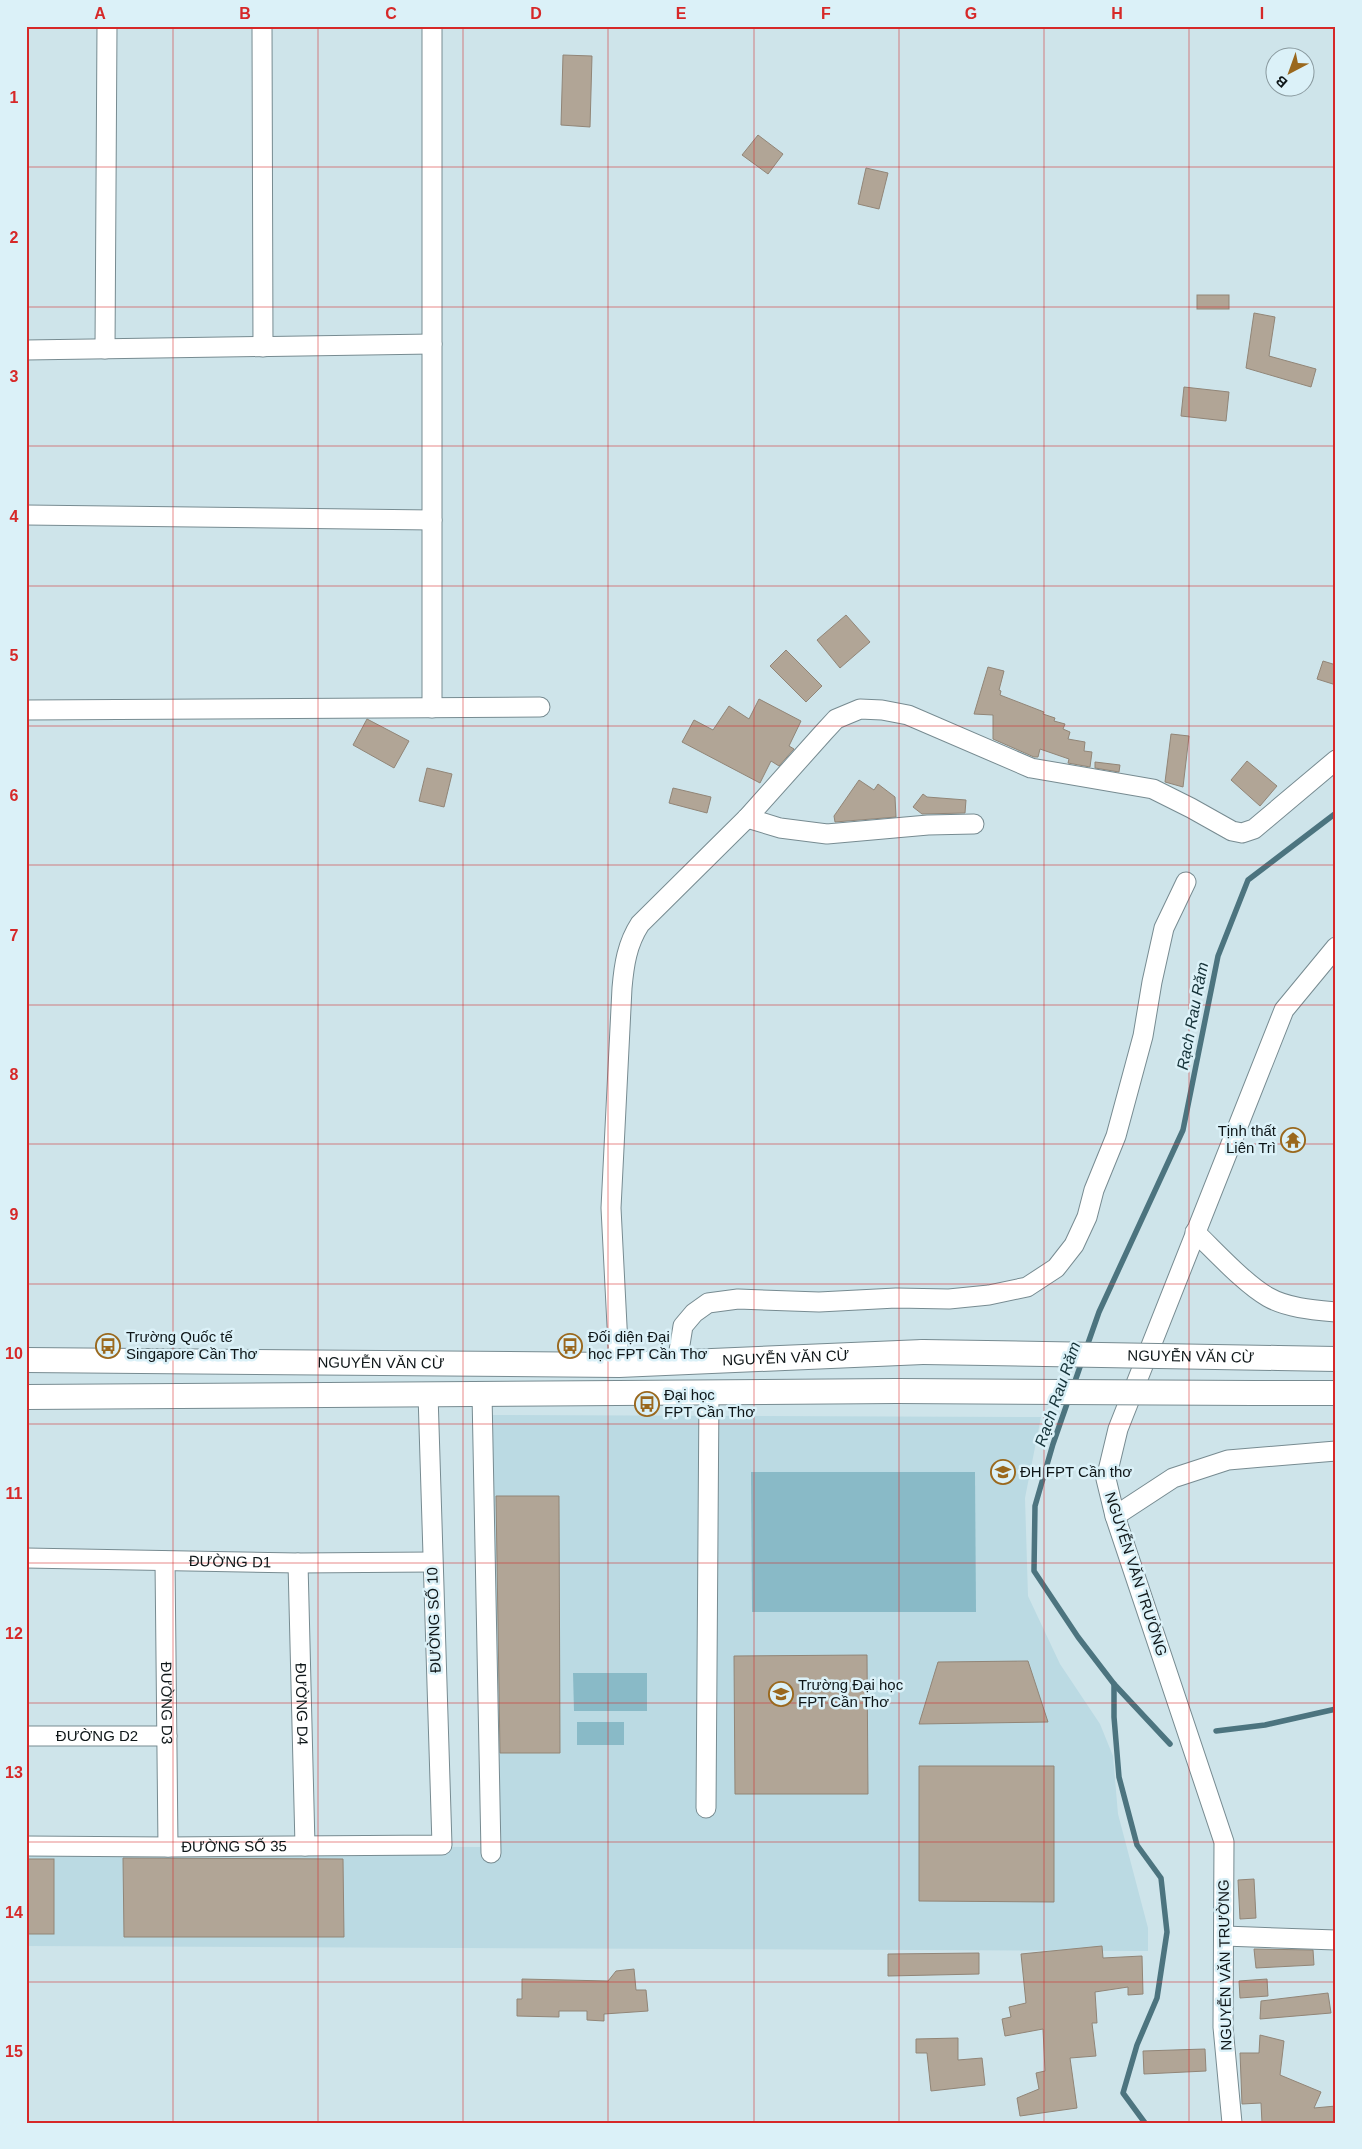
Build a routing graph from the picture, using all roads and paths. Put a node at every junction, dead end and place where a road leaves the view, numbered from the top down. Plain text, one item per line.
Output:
1 (107, 26) edge
2 (262, 26) edge
3 (432, 26) edge
4 (432, 344) junction
5 (263, 347) junction
6 (105, 349) junction
7 (26, 350) edge
8 (26, 515) edge
9 (432, 520) junction
10 (540, 707) dead end
11 (432, 708) junction
12 (26, 710) edge
13 (1336, 760) edge
14 (747, 818) junction
15 (974, 824) dead end
16 (1186, 882) dead end
17 (1336, 947) edge
18 (1195, 1232) junction
19 (1336, 1312) edge
20 (1336, 1359) edge
21 (26, 1360) edge
22 (677, 1363) junction
23 (427, 1364) junction
24 (619, 1365) junction
25 (709, 1392) junction
26 (1336, 1393) edge
27 (428, 1394) junction
28 (482, 1394) junction
29 (26, 1397) edge
30 (1336, 1451) edge
31 (1115, 1516) junction
32 (26, 1558) edge
33 (165, 1561) junction
34 (432, 1562) junction
35 (298, 1563) junction
36 (26, 1736) edge
37 (167, 1736) junction
38 (706, 1808) dead end
39 (442, 1845) joint
40 (26, 1846) edge
41 (305, 1846) junction
42 (168, 1847) junction
43 (491, 1853) dead end
44 (1224, 1936) junction
45 (1336, 1940) edge
46 (1232, 2123) edge

1 - 6 street
2 - 5 street
3 - 4 street
4 - 5 street
4 - 9 street
5 - 6 street
6 - 7 street
8 - 9 street
9 - 11 street
10 - 11 street
11 - 12 street
13 - 14 street
14 - 15 street
14 - 24 street
16 - 22 street
17 - 18 street, NGUYỄN VĂN TRƯỜNG
18 - 19 street
18 - 31 street, NGUYỄN VĂN TRƯỜNG
20 - 22 main road, NGUYỄN VĂN CỪ, bridge
21 - 23 main road, NGUYỄN VĂN CỪ
22 - 24 main road, NGUYỄN VĂN CỪ
23 - 24 main road, NGUYỄN VĂN CỪ
23 - 27 main road
25 - 26 main road, NGUYỄN VĂN CỪ, bridge
25 - 28 main road, NGUYỄN VĂN CỪ
25 - 38 street
27 - 28 main road, NGUYỄN VĂN CỪ
27 - 29 main road, NGUYỄN VĂN CỪ
27 - 34 street, ĐƯỜNG SỐ 10
28 - 43 street
30 - 31 street
31 - 44 street, NGUYỄN VĂN TRƯỜNG
32 - 33 street, ĐƯỜNG D1
33 - 35 street, ĐƯỜNG D1
33 - 37 street, ĐƯỜNG D3
34 - 35 street, ĐƯỜNG D1
34 - 39 street, ĐƯỜNG SỐ 10
35 - 41 street, ĐƯỜNG D4
36 - 37 street, ĐƯỜNG D2
37 - 42 street, ĐƯỜNG D3
39 - 41 street, ĐƯỜNG SỐ 35
40 - 42 street, ĐƯỜNG SỐ 35
41 - 42 street, ĐƯỜNG SỐ 35
44 - 45 street
44 - 46 street, NGUYỄN VĂN TRƯỜNG

